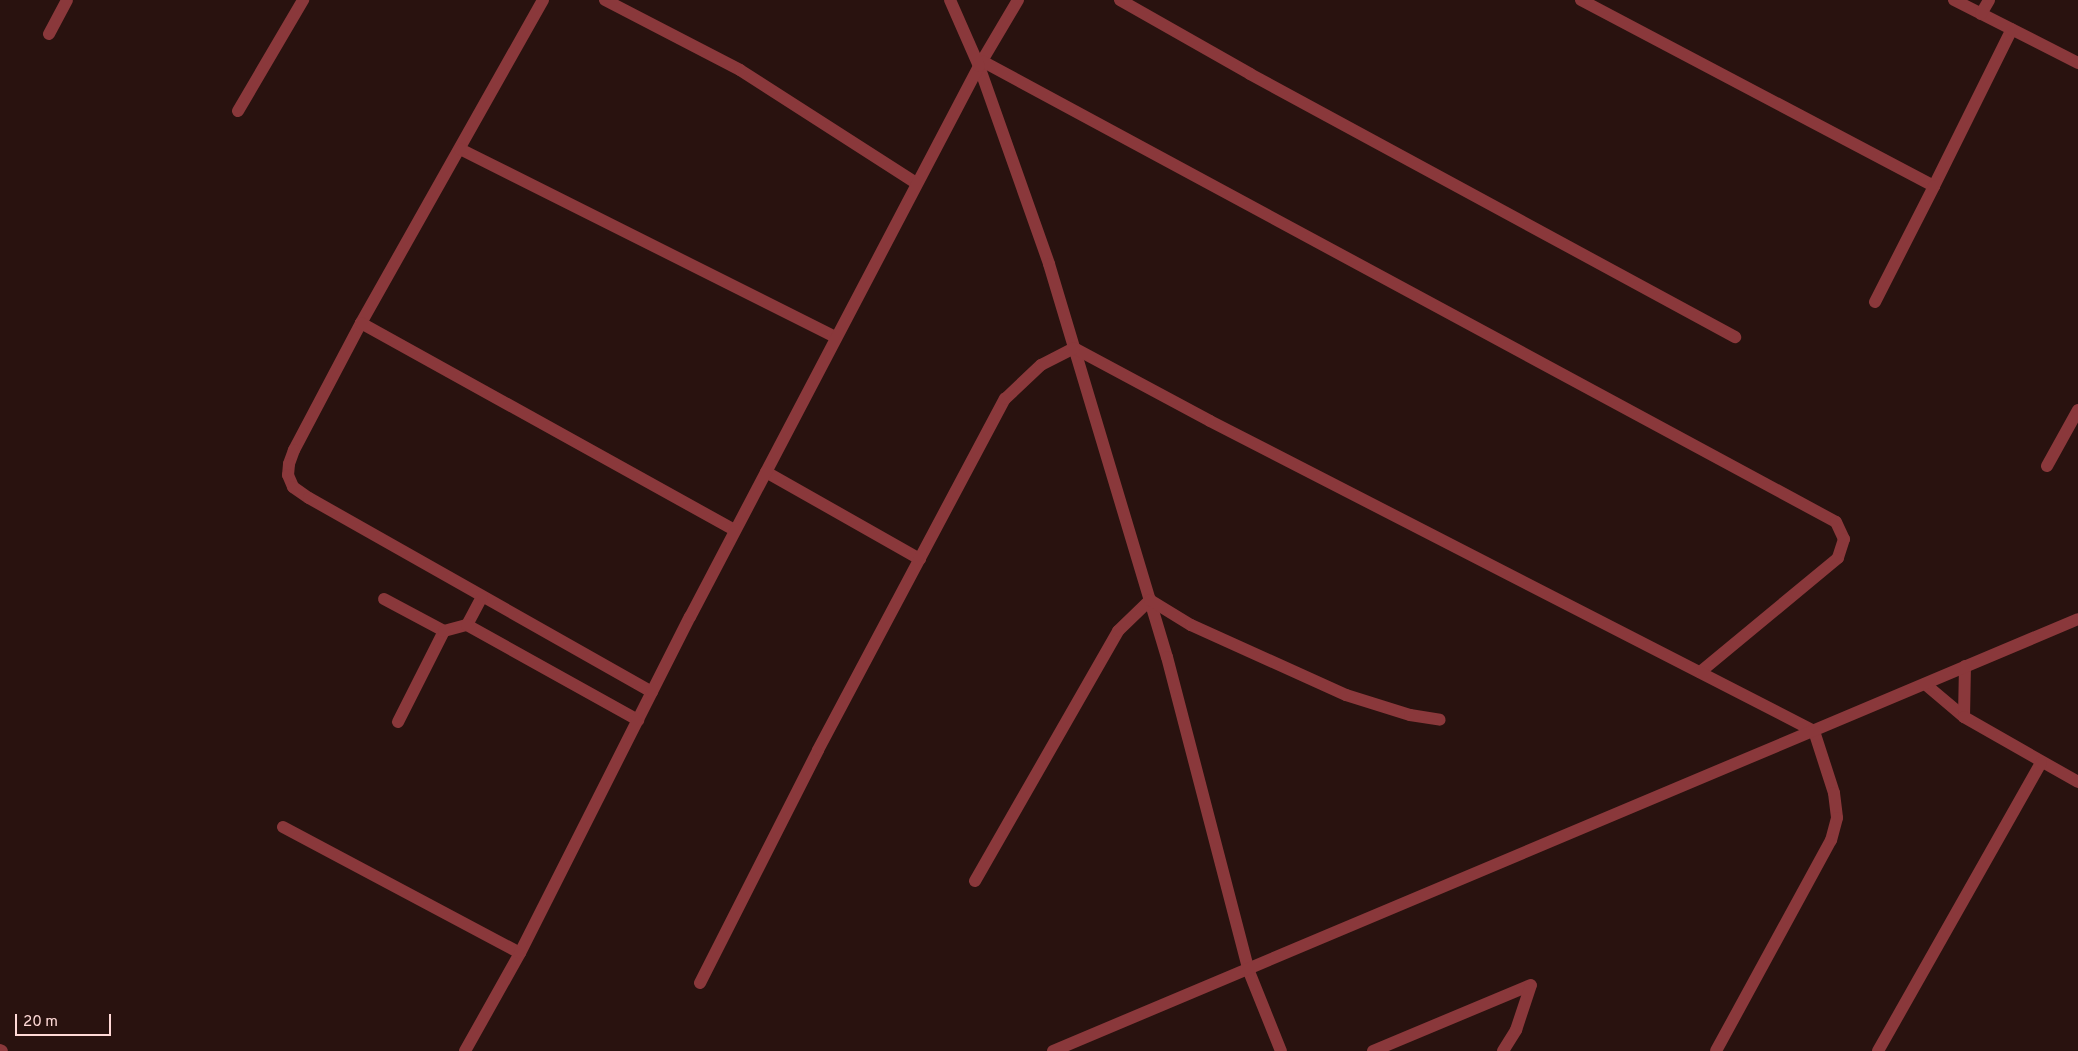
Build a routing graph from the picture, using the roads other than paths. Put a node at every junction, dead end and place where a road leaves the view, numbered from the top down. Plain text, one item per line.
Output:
1 (67, 0) edge
2 (303, 0) edge
3 (543, 0) edge
4 (605, 0) edge
5 (950, 0) edge
6 (1018, 0) edge
7 (1120, 0) edge
8 (1581, 0) edge
9 (1954, 0) edge
10 (1989, 0) edge
11 (1981, 14) junction
12 (2012, 29) junction
13 (49, 34) dead end
14 (2078, 63) edge
15 (980, 64) junction
16 (238, 111) dead end
17 (460, 149) junction
18 (916, 183) junction
19 (1934, 186) junction
20 (1875, 302) dead end
21 (361, 323) junction
22 (836, 337) junction
23 (1735, 337) dead end
24 (1074, 348) junction
25 (2078, 410) edge
26 (2047, 466) dead end
27 (766, 472) junction
28 (735, 530) junction
29 (920, 559) junction
30 (482, 596) junction
31 (384, 599) dead end
32 (1150, 600) junction
33 (2078, 619) edge
34 (467, 625) junction
35 (444, 631) junction
36 (1965, 666) junction
37 (1700, 672) junction
38 (1925, 684) junction
39 (652, 692) junction
40 (1964, 717) junction
41 (638, 720) junction
42 (1440, 720) dead end
43 (398, 722) dead end
44 (1814, 731) junction
45 (2042, 762) junction
46 (2078, 782) edge
47 (283, 827) dead end
48 (975, 881) dead end
49 (520, 953) junction
50 (1248, 969) junction
51 (700, 983) dead end
52 (465, 1051) edge
53 (1053, 1051) edge
54 (1281, 1051) edge
55 (1373, 1051) edge
56 (1503, 1051) edge
57 (1716, 1051) edge
58 (1878, 1051) edge

1 - 13 street
2 - 16 street
3 - 17 street
4 - 18 street
5 - 15 street
6 - 15 street
7 - 23 street
8 - 19 street
9 - 11 street
10 - 11 street
11 - 12 street
12 - 14 street
12 - 19 street
15 - 18 street
15 - 24 street
15 - 37 street
17 - 21 street
17 - 22 street
18 - 22 street
19 - 20 street
21 - 28 street
21 - 30 street
22 - 27 street
24 - 29 street
24 - 32 street
24 - 37 street
25 - 26 street
27 - 28 street
27 - 29 street
28 - 39 street
29 - 51 street
30 - 34 street
30 - 39 street
31 - 35 street
32 - 42 street
32 - 48 street
32 - 50 street
33 - 36 street
34 - 35 street
34 - 41 street
35 - 43 street
36 - 38 street
36 - 40 street
37 - 44 street
38 - 40 street
38 - 44 street
39 - 41 street
40 - 45 street
41 - 49 street
44 - 50 street
44 - 57 street
45 - 46 street
45 - 58 street
47 - 49 street
49 - 52 street
50 - 53 street
50 - 54 street
55 - 56 street

